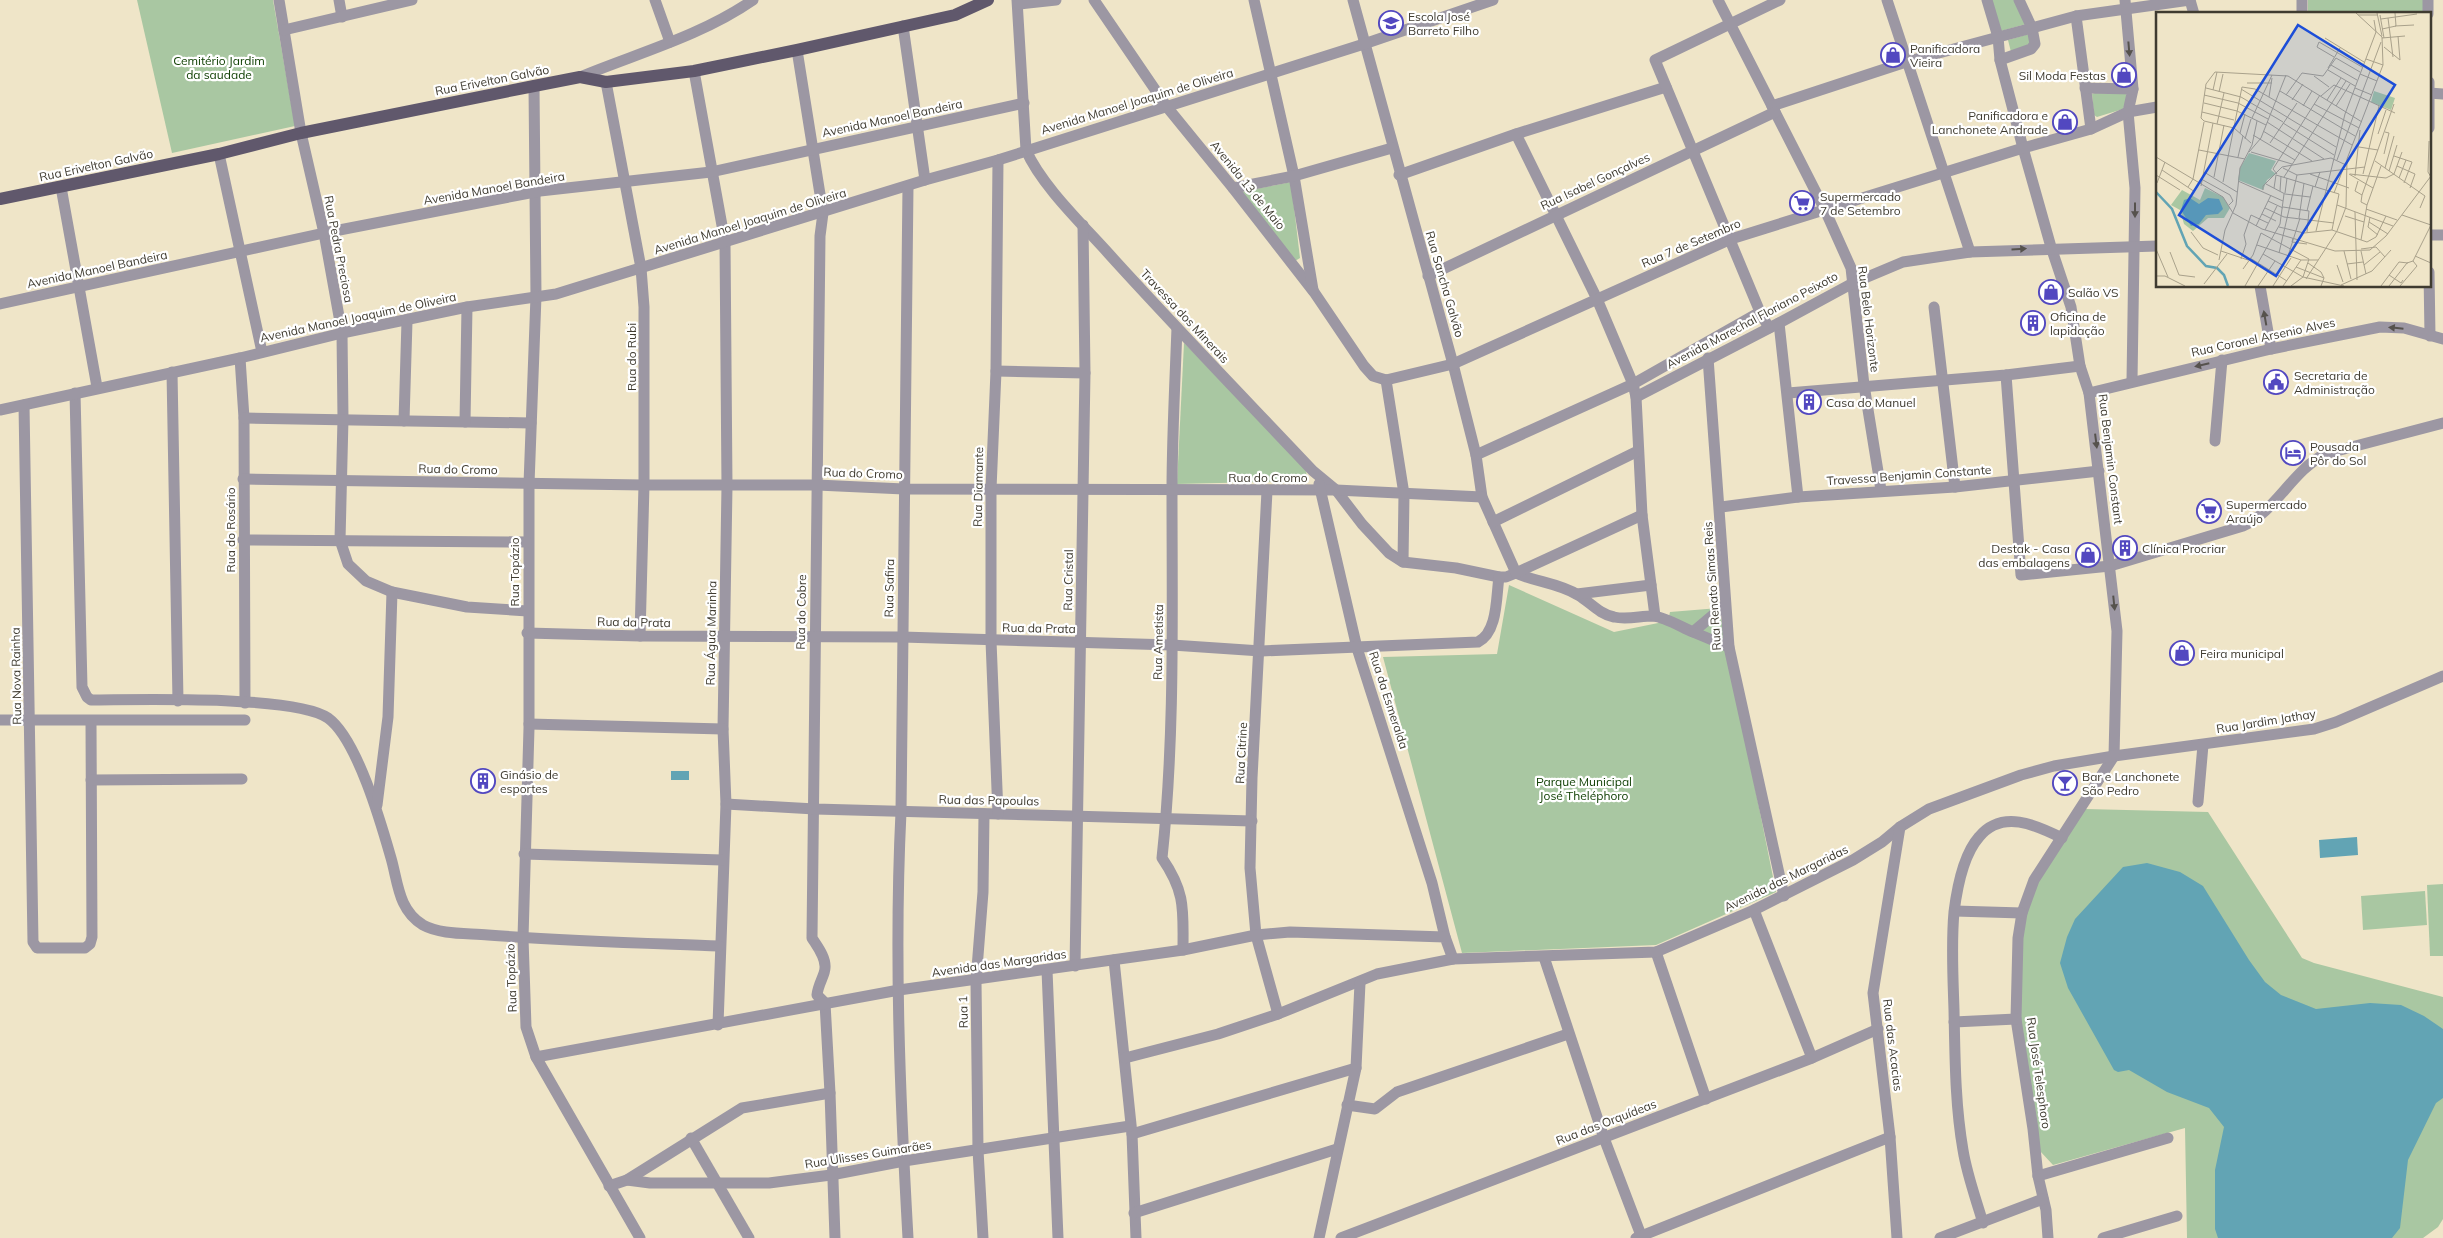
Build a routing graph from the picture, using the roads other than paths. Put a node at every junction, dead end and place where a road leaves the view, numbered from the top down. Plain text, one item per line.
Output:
1 (279, 0) edge
2 (339, 0) edge
3 (412, 0) edge
4 (656, 0) edge
5 (753, 0) edge
6 (988, 0) edge
7 (1056, 0) edge
8 (1094, 0) edge
9 (1254, 0) edge
10 (1353, 0) edge
11 (1492, 0) edge
12 (1718, 0) edge
13 (1780, 0) edge
14 (1887, 0) edge
15 (1987, 0) edge
16 (2019, 0) edge
17 (2190, 0) edge
18 (1018, 2) edge
19 (2125, 4) edge
20 (2076, 16) junction
21 (342, 17) junction
22 (1729, 24) junction
23 (903, 26) junction
24 (2032, 28) junction
25 (284, 30) junction
26 (1998, 36) junction
27 (670, 42) junction
28 (1364, 44) junction
29 (797, 50) junction
30 (2000, 60) junction
31 (1909, 61) junction
32 (694, 71) junction
33 (1270, 74) junction
34 (580, 77) junction
35 (606, 82) junction
36 (534, 86) junction
37 (1666, 87) junction
38 (2085, 88) junction
39 (2132, 89) junction
40 (2430, 94) edge
41 (2443, 94) edge
42 (1024, 103) junction
43 (1167, 107) junction
44 (2156, 107) edge
45 (1773, 109) junction
46 (2128, 112) junction
47 (918, 128) junction
48 (2091, 129) junction
49 (301, 133) junction
50 (1516, 134) junction
51 (813, 148) junction
52 (1392, 148) junction
53 (2023, 148) junction
54 (1026, 150) junction
55 (1693, 151) junction
56 (219, 154) junction
57 (998, 160) junction
58 (711, 172) junction
59 (1944, 172) junction
60 (1400, 175) junction
61 (1294, 176) junction
62 (925, 180) junction
63 (624, 182) junction
64 (61, 186) junction
65 (908, 186) junction
66 (1233, 188) junction
67 (536, 192) junction
68 (0, 199) edge
69 (1825, 210) junction
70 (823, 213) junction
71 (1555, 215) junction
72 (1083, 225) junction
73 (324, 233) junction
74 (2430, 235) edge
75 (2443, 235) edge
76 (1730, 239) junction
77 (725, 242) junction
78 (2135, 246) junction
79 (2156, 246) edge
80 (2051, 248) junction
81 (1970, 252) junction
82 (241, 253) junction
83 (642, 268) junction
84 (1428, 276) junction
85 (1853, 283) junction
86 (77, 286) junction
87 (2260, 288) edge
88 (2429, 288) edge
89 (1314, 292) junction
90 (536, 296) junction
91 (1596, 299) junction
92 (0, 304) edge
93 (467, 307) junction
94 (1934, 307) dead end
95 (1760, 312) junction
96 (407, 321) junction
97 (1774, 326) junction
98 (1177, 328) junction
99 (342, 333) junction
100 (2430, 336) junction
101 (2443, 339) edge
102 (2271, 349) junction
103 (262, 352) junction
104 (240, 358) junction
105 (1708, 358) junction
106 (2222, 360) junction
107 (1453, 364) junction
108 (2080, 366) junction
109 (996, 371) junction
110 (172, 372) junction
111 (1085, 372) junction
112 (2006, 375) junction
113 (1386, 380) junction
114 (1943, 380) junction
115 (2132, 381) junction
116 (1633, 384) junction
117 (1864, 385) junction
118 (97, 387) junction
119 (75, 393) junction
120 (1788, 393) junction
121 (2089, 393) junction
122 (1636, 397) junction
123 (24, 405) junction
124 (0, 410) edge
125 (244, 418) junction
126 (343, 419) junction
127 (404, 421) junction
128 (465, 422) junction
129 (531, 423) junction
130 (2443, 423) edge
131 (2215, 441) dead end
132 (1638, 452) junction
133 (1476, 455) junction
134 (1314, 470) junction
135 (2099, 471) junction
136 (243, 479) junction
137 (342, 480) junction
138 (2015, 481) junction
139 (528, 484) junction
140 (817, 485) junction
141 (644, 486) junction
142 (727, 486) junction
143 (1955, 487) junction
144 (904, 489) junction
145 (991, 489) junction
146 (1083, 489) junction
147 (1172, 489) junction
148 (1336, 490) junction
149 (1881, 490) junction
150 (1267, 491) junction
151 (1322, 491) junction
152 (1404, 494) junction
153 (1482, 497) junction
154 (1798, 497) junction
155 (1721, 507) junction
156 (1642, 515) junction
157 (1493, 522) junction
158 (243, 540) junction
159 (340, 540) junction
160 (528, 542) junction
161 (1403, 562) junction
162 (2110, 566) junction
163 (1516, 573) junction
164 (1499, 577) junction
165 (1651, 585) junction
166 (392, 592) junction
167 (1577, 594) junction
168 (1725, 604) junction
169 (528, 611) junction
170 (1655, 616) junction
171 (1692, 632) junction
172 (528, 633) junction
173 (640, 636) junction
174 (724, 636) junction
175 (815, 637) junction
176 (902, 637) junction
177 (991, 641) junction
178 (1081, 642) junction
179 (1172, 645) junction
180 (1729, 647) junction
181 (1357, 648) junction
182 (1260, 651) junction
183 (2443, 676) edge
184 (178, 700) junction
185 (245, 702) junction
186 (0, 720) edge
187 (245, 720) dead end
188 (30, 721) junction
189 (90, 722) junction
190 (529, 724) junction
191 (722, 729) junction
192 (2203, 745) junction
193 (2114, 756) junction
194 (242, 779) dead end
195 (91, 780) junction
196 (2198, 802) dead end
197 (726, 804) junction
198 (376, 806) junction
199 (815, 809) junction
200 (901, 812) junction
201 (984, 814) junction
202 (998, 814) junction
203 (1079, 816) junction
204 (1166, 820) junction
205 (1252, 821) junction
206 (1900, 827) junction
207 (2062, 838) junction
208 (524, 854) junction
209 (722, 860) junction
210 (1784, 896) junction
211 (1754, 910) junction
212 (1954, 911) junction
213 (2022, 913) junction
214 (1256, 935) junction
215 (1445, 937) junction
216 (523, 938) junction
217 (720, 946) junction
218 (1183, 950) junction
219 (1656, 952) junction
220 (1544, 957) junction
221 (1114, 960) junction
222 (1452, 960) junction
223 (1075, 966) junction
224 (1046, 970) junction
225 (976, 981) junction
226 (1360, 983) junction
227 (899, 990) junction
228 (825, 1003) junction
229 (1278, 1014) junction
230 (2016, 1019) junction
231 (1954, 1022) junction
232 (718, 1025) junction
233 (1878, 1029) junction
234 (1568, 1034) junction
235 (536, 1057) junction
236 (1125, 1058) junction
237 (1812, 1058) junction
238 (1356, 1068) junction
239 (830, 1093) junction
240 (1706, 1099) junction
241 (1347, 1105) junction
242 (1131, 1130) junction
243 (1054, 1137) junction
244 (1890, 1137) junction
245 (691, 1138) junction
246 (1604, 1138) junction
247 (2168, 1138) dead end
248 (1337, 1149) junction
249 (978, 1150) junction
250 (904, 1161) junction
251 (831, 1175) junction
252 (2038, 1176) junction
253 (627, 1180) junction
254 (717, 1182) junction
255 (609, 1186) junction
256 (2043, 1199) junction
257 (1134, 1213) junction
258 (2177, 1216) dead end
259 (1983, 1223) junction
260 (2136, 1232) edge
261 (1639, 1237) edge
262 (640, 1238) edge
263 (749, 1238) edge
264 (835, 1238) edge
265 (908, 1238) edge
266 (983, 1238) edge
267 (1058, 1238) edge
268 (1136, 1238) edge
269 (1319, 1238) edge
270 (1342, 1238) edge
271 (1897, 1238) edge
272 (1940, 1238) edge
273 (2048, 1238) edge
274 (2103, 1238) edge

1 - 25 street, Rua Pedra Preciosa
2 - 21 street
3 - 21 street
4 - 27 street
5 - 27 street
6 - 23 main road, Rua Erivelton Galvão
7 - 18 street
8 - 43 street, Avenida 13 de Maio
9 - 33 street
10 - 28 street, Rua Sancha Galvão
11 - 28 street, Avenida Manoel Joaquim de Oliveira
12 - 22 street, Rua Belo Horizonte
13 - 22 street
14 - 31 street
15 - 26 street, Rua Benjamin Constant
16 - 24 street
17 - 19 street, Rua Isabel Gonçalves
18 - 42 street
19 - 20 street, Rua Isabel Gonçalves
19 -> 39 street
20 - 24 street, Rua Isabel Gonçalves
20 - 38 street
21 - 25 street
22 - 37 street
22 - 45 street, Rua Belo Horizonte
23 - 29 main road, Rua Erivelton Galvão
23 - 47 street
24 - 26 street, Rua Isabel Gonçalves
24 - 30 street
25 - 49 street, Rua Pedra Preciosa
26 - 30 street, Rua Benjamin Constant
26 - 31 street, Rua Isabel Gonçalves
27 - 34 street
28 - 33 street, Avenida Manoel Joaquim de Oliveira
28 - 52 street, Rua Sancha Galvão
29 - 32 main road, Rua Erivelton Galvão
29 - 51 street, Rua do Cobre
30 - 53 street, Rua Benjamin Constant
31 - 45 street, Rua Isabel Gonçalves
31 - 59 street
32 - 35 main road, Rua Erivelton Galvão
32 - 58 street, Rua Água Marinha
33 - 43 street, Avenida Manoel Joaquim de Oliveira
33 - 61 street
34 - 35 main road, Rua Erivelton Galvão
34 - 36 main road, Rua Erivelton Galvão
35 - 63 street, Rua do Rubi
36 - 49 main road, Rua Erivelton Galvão
36 - 67 street, Rua Topázio
37 - 50 street
37 - 55 street
38 - 39 street
38 - 48 street
39 - 46 street
40 - 41 street
42 - 47 street, Avenida Manoel Bandeira
42 - 54 street
43 - 54 street, Avenida Manoel Joaquim de Oliveira
43 - 66 street, Avenida 13 de Maio
44 - 46 street, Rua 7 de Setembro
45 - 55 street, Rua Isabel Gonçalves
45 - 69 street, Rua Belo Horizonte
46 - 48 street, Rua 7 de Setembro
46 -> 78 street
47 - 51 street, Avenida Manoel Bandeira
47 - 62 street
48 - 53 street, Rua 7 de Setembro
49 - 56 main road, Rua Erivelton Galvão
49 - 73 street, Rua Pedra Preciosa
50 - 60 street
50 - 71 street
51 - 58 street, Avenida Manoel Bandeira
51 - 70 street, Rua do Cobre
52 - 60 street, Rua Sancha Galvão
52 - 61 street
53 - 59 street, Rua 7 de Setembro
53 - 80 street, Rua Benjamin Constant
54 - 57 street, Avenida Manoel Joaquim de Oliveira
54 - 72 street, Travessa dos Minerais
55 - 71 street, Rua Isabel Gonçalves
55 - 76 street
56 - 64 main road, Rua Erivelton Galvão
56 - 82 street
57 - 62 street, Avenida Manoel Joaquim de Oliveira
57 - 109 street, Rua Diamante
58 - 63 street, Avenida Manoel Bandeira
58 - 77 street, Rua Água Marinha
59 - 69 street, Rua 7 de Setembro
59 - 81 street
60 - 84 street, Rua Sancha Galvão
61 - 66 street
61 - 89 street
62 - 65 street, Avenida Manoel Joaquim de Oliveira
63 - 67 street, Avenida Manoel Bandeira
63 - 83 street, Rua do Rubi
64 - 68 main road, Rua Erivelton Galvão
64 - 86 street
65 - 70 street, Avenida Manoel Joaquim de Oliveira
65 - 144 street, Rua Safira
66 - 89 street, Avenida 13 de Maio
67 - 73 street, Avenida Manoel Bandeira
67 - 90 street, Rua Topázio
69 - 76 street, Rua 7 de Setembro
69 - 85 street, Rua Belo Horizonte
70 - 77 street, Avenida Manoel Joaquim de Oliveira
70 - 140 street, Rua do Cobre
71 - 84 street, Rua Isabel Gonçalves
71 - 91 street
72 - 98 street, Travessa dos Minerais
72 - 111 street, Rua Cristal
73 - 82 street, Avenida Manoel Bandeira
73 - 99 street, Rua Pedra Preciosa
74 - 75 street
76 - 91 street, Rua 7 de Setembro
76 - 95 street
77 - 83 street, Avenida Manoel Joaquim de Oliveira
77 - 142 street, Rua Água Marinha
78 - 79 street, Avenida Marechal Floriano Peixoto
78 - 80 street, Avenida Marechal Floriano Peixoto
78 - 115 street
81 -> 80 street, Avenida Marechal Floriano Peixoto
80 - 108 street, Rua Benjamin Constant
81 - 85 street, Avenida Marechal Floriano Peixoto
82 - 86 street, Avenida Manoel Bandeira
82 - 103 street
83 - 90 street, Avenida Manoel Joaquim de Oliveira
83 - 141 street, Rua do Rubi
84 - 107 street, Rua Sancha Galvão
85 - 97 street, Avenida Marechal Floriano Peixoto
85 - 117 street, Rua Belo Horizonte
86 - 92 street, Avenida Manoel Bandeira
86 - 118 street
102 -> 87 street
88 - 100 street
89 - 113 street, Avenida 13 de Maio
90 - 93 street, Avenida Manoel Joaquim de Oliveira
90 - 129 street, Rua Topázio
91 - 107 street, Rua 7 de Setembro
91 - 116 street
93 - 96 street, Avenida Manoel Joaquim de Oliveira
93 - 128 street
94 - 114 street
95 - 97 street
95 - 116 street
96 - 99 street, Avenida Manoel Joaquim de Oliveira
96 - 127 street
97 - 105 street, Avenida Marechal Floriano Peixoto
97 - 120 street
98 - 134 street, Travessa dos Minerais
98 - 147 street, Rua Ametista
99 - 103 street, Avenida Manoel Joaquim de Oliveira
99 - 126 street, Rua Pedra Preciosa
100 - 101 street, Rua Coronel Arsenio Alves
100 -> 102 street, Rua Coronel Arsenio Alves
102 - 106 street, Rua Coronel Arsenio Alves
103 - 104 street, Avenida Manoel Joaquim de Oliveira
104 - 110 street, Avenida Manoel Joaquim de Oliveira
104 - 125 street, Rua do Rosário
105 - 122 street, Avenida Marechal Floriano Peixoto
105 - 155 street, Rua Renato Simas Reis
106 -> 115 street, Rua Coronel Arsenio Alves
106 - 131 street
107 - 113 street, Rua 7 de Setembro
107 - 133 street, Rua Sancha Galvão
108 - 112 street
108 - 121 street, Rua Benjamin Constant
109 - 111 street
109 - 145 street, Rua Diamante
110 - 118 street, Avenida Manoel Joaquim de Oliveira
110 - 184 street
111 - 146 street, Rua Cristal
112 - 114 street
112 - 138 street
113 - 152 street
114 - 117 street
114 - 143 street
115 - 121 street, Rua Coronel Arsenio Alves
116 - 122 street
116 - 133 street
117 - 120 street
117 - 149 street, Rua Belo Horizonte
118 - 119 street, Avenida Manoel Joaquim de Oliveira
119 - 123 street, Avenida Manoel Joaquim de Oliveira
119 - 184 street
120 - 154 street
121 -> 135 street, Rua Benjamin Constant
122 - 132 street
123 - 124 street, Avenida Manoel Joaquim de Oliveira
123 - 188 street, Rua Nova Rainha
125 - 126 street
125 - 136 street, Rua do Rosário
126 - 127 street
126 - 137 street, Rua Pedra Preciosa
127 - 128 street
128 - 129 street
129 - 139 street, Rua Topázio
130 - 162 street
132 - 156 street
132 - 157 street
133 - 153 street, Rua Sancha Galvão
134 - 148 street, Travessa dos Minerais
134 - 151 street, Rua da Esmeralda
135 - 138 street, Travessa Benjamin Constante
135 - 162 street, Rua Benjamin Constant
136 - 137 street, Rua do Cromo
136 - 158 street, Rua do Rosário
137 - 139 street, Rua do Cromo
137 - 159 street, Rua Pedra Preciosa
138 - 143 street, Travessa Benjamin Constante
138 - 162 street
139 - 141 street, Rua do Cromo
139 - 160 street, Rua Topázio
140 - 142 street, Rua do Cromo
140 - 144 street, Rua do Cromo
140 - 175 street, Rua do Cobre
141 - 142 street, Rua do Cromo
141 - 173 street, Rua do Rubi
142 - 174 street, Rua Água Marinha
143 - 149 street, Travessa Benjamin Constante
144 - 145 street, Rua do Cromo
144 - 176 street, Rua Safira
145 - 146 street, Rua do Cromo
145 - 177 street, Rua Diamante
146 - 147 street, Rua do Cromo
146 - 178 street, Rua Cristal
147 - 150 street, Rua do Cromo
147 - 179 street, Rua Ametista
148 - 151 street, Rua do Cromo
148 - 152 street, Rua do Cromo
148 - 161 street, Travessa dos Minerais
149 - 154 street, Travessa Benjamin Constante
150 - 151 street, Rua do Cromo
150 - 182 street, Rua Citrine
151 - 181 street, Rua da Esmeralda
152 - 153 street, Rua do Cromo
152 - 161 street
153 - 157 street, Rua Sancha Galvão
154 - 155 street, Travessa Benjamin Constante
155 - 168 street, Rua Renato Simas Reis
156 - 163 street
156 - 165 street
157 - 163 street, Rua Sancha Galvão
158 - 159 street
158 - 185 street, Rua do Rosário
159 - 160 street
159 - 166 street, Rua Pedra Preciosa
160 - 169 street, Rua Topázio
161 - 164 street
162 -> 193 street, Rua Benjamin Constant
163 - 164 street
163 - 167 street
164 - 181 street, Rua da Prata
165 - 167 street
165 - 170 street
166 - 169 street
166 - 198 street
167 - 170 street
168 - 171 street
168 - 180 street, Rua Renato Simas Reis
169 - 172 street, Rua Topázio
170 - 171 street
171 - 180 street
172 - 173 street, Rua da Prata
172 - 190 street, Rua Topázio
173 - 174 street, Rua da Prata
174 - 175 street, Rua da Prata
174 - 191 street, Rua Água Marinha
175 - 176 street, Rua da Prata
175 - 199 street, Rua do Cobre
176 - 177 street, Rua da Prata
176 - 200 street, Rua Safira
177 - 178 street, Rua da Prata
177 - 202 street, Rua Diamante
178 - 179 street, Rua da Prata
178 - 203 street, Rua Cristal
179 - 182 street, Rua da Prata
179 - 204 street, Rua Ametista
180 - 210 street, Rua Renato Simas Reis
181 - 182 street, Rua da Prata
181 - 215 street, Rua da Esmeralda
182 - 205 street, Rua Citrine
183 - 192 street, Rua Jardim Jathay
184 - 185 street
185 - 198 street
186 - 188 street
187 - 189 street
188 - 189 street
188 - 195 street, Rua Nova Rainha
189 - 195 street
190 - 191 street
190 - 208 street, Rua Topázio
191 - 197 street, Rua Água Marinha
192 - 193 street, Rua Jardim Jathay
192 - 196 street
193 - 206 street, Avenida das Margaridas
193 - 207 street, Rua José Telesphoro
194 - 195 street
197 - 199 street, Rua das Papoulas
197 - 209 street, Rua Água Marinha
198 - 216 street
199 - 200 street, Rua das Papoulas
199 - 228 street, Rua do Cobre
200 - 201 street, Rua das Papoulas
200 - 227 street, Rua Safira
201 - 202 street, Rua das Papoulas
201 - 225 street, Rua 1
202 - 203 street, Rua das Papoulas
203 - 204 street, Rua das Papoulas
203 - 223 street, Rua Cristal
204 - 205 street, Rua das Papoulas
204 - 218 street, Rua Ametista
205 - 214 street, Rua Citrine
206 - 210 street, Avenida das Margaridas
206 - 233 street, Rua das Acacias
207 - 212 street
207 - 213 street, Rua José Telesphoro
208 - 209 street
208 - 216 street, Rua Topázio
209 - 217 street, Rua Água Marinha
210 - 211 street, Avenida das Margaridas
211 - 219 street, Avenida das Margaridas
211 - 237 street
212 - 213 street
212 - 231 street
213 - 230 street, Rua José Telesphoro
214 - 215 street, Avenida das Margaridas
214 - 218 street, Avenida das Margaridas
214 - 229 street, Rua Citrine
215 - 222 street
216 - 217 street
216 - 235 street, Rua Topázio
217 - 232 street, Rua Água Marinha
218 - 221 street, Avenida das Margaridas
219 - 220 street, Avenida das Margaridas
219 - 240 street
220 - 222 street, Avenida das Margaridas
220 - 234 street
221 - 223 street, Avenida das Margaridas
221 - 236 street
222 - 226 street, Avenida das Margaridas
223 - 224 street, Avenida das Margaridas
224 - 225 street, Avenida das Margaridas
224 - 243 street
225 - 227 street, Avenida das Margaridas
225 - 249 street, Rua 1
226 - 229 street, Avenida das Margaridas
226 - 238 street
227 - 228 street, Avenida das Margaridas
227 - 250 street, Rua Safira
228 - 232 street, Avenida das Margaridas
228 - 239 street
229 - 236 street, Avenida das Margaridas
230 - 231 street
230 - 252 street, Rua José Telesphoro
231 - 259 street
232 - 235 street, Avenida das Margaridas
233 - 237 street, Rua das Orquídeas
233 - 244 street, Rua das Acacias
234 - 241 street
234 - 246 street
235 - 255 street, Rua Topázio
236 - 242 street
237 - 240 street, Rua das Orquídeas
238 - 241 street
238 - 242 street, Rua Ulisses Guimarães
239 - 245 street
239 - 251 street
240 - 246 street, Rua das Orquídeas
241 - 248 street
242 - 243 street, Rua Ulisses Guimarães
242 - 257 street
243 - 249 street, Rua Ulisses Guimarães
243 - 267 street
244 - 261 street
244 - 271 street, Rua das Acacias
245 - 253 street
245 - 254 street
246 - 261 street
246 - 270 street, Rua das Orquídeas
247 - 252 street
248 - 257 street
248 - 269 street
249 - 250 street, Rua Ulisses Guimarães
249 - 266 street, Rua 1
250 - 251 street, Rua Ulisses Guimarães
250 - 265 street, Rua Safira
251 - 254 street, Rua Ulisses Guimarães
251 - 264 street
252 - 256 street, Rua José Telesphoro
253 - 254 street, Rua Ulisses Guimarães
253 - 255 street, Rua Ulisses Guimarães
254 - 263 street
255 - 262 street, Rua Topázio
256 - 259 street
256 - 273 street, Rua José Telesphoro
257 - 268 street
258 - 260 street
259 - 272 street
260 - 274 street

